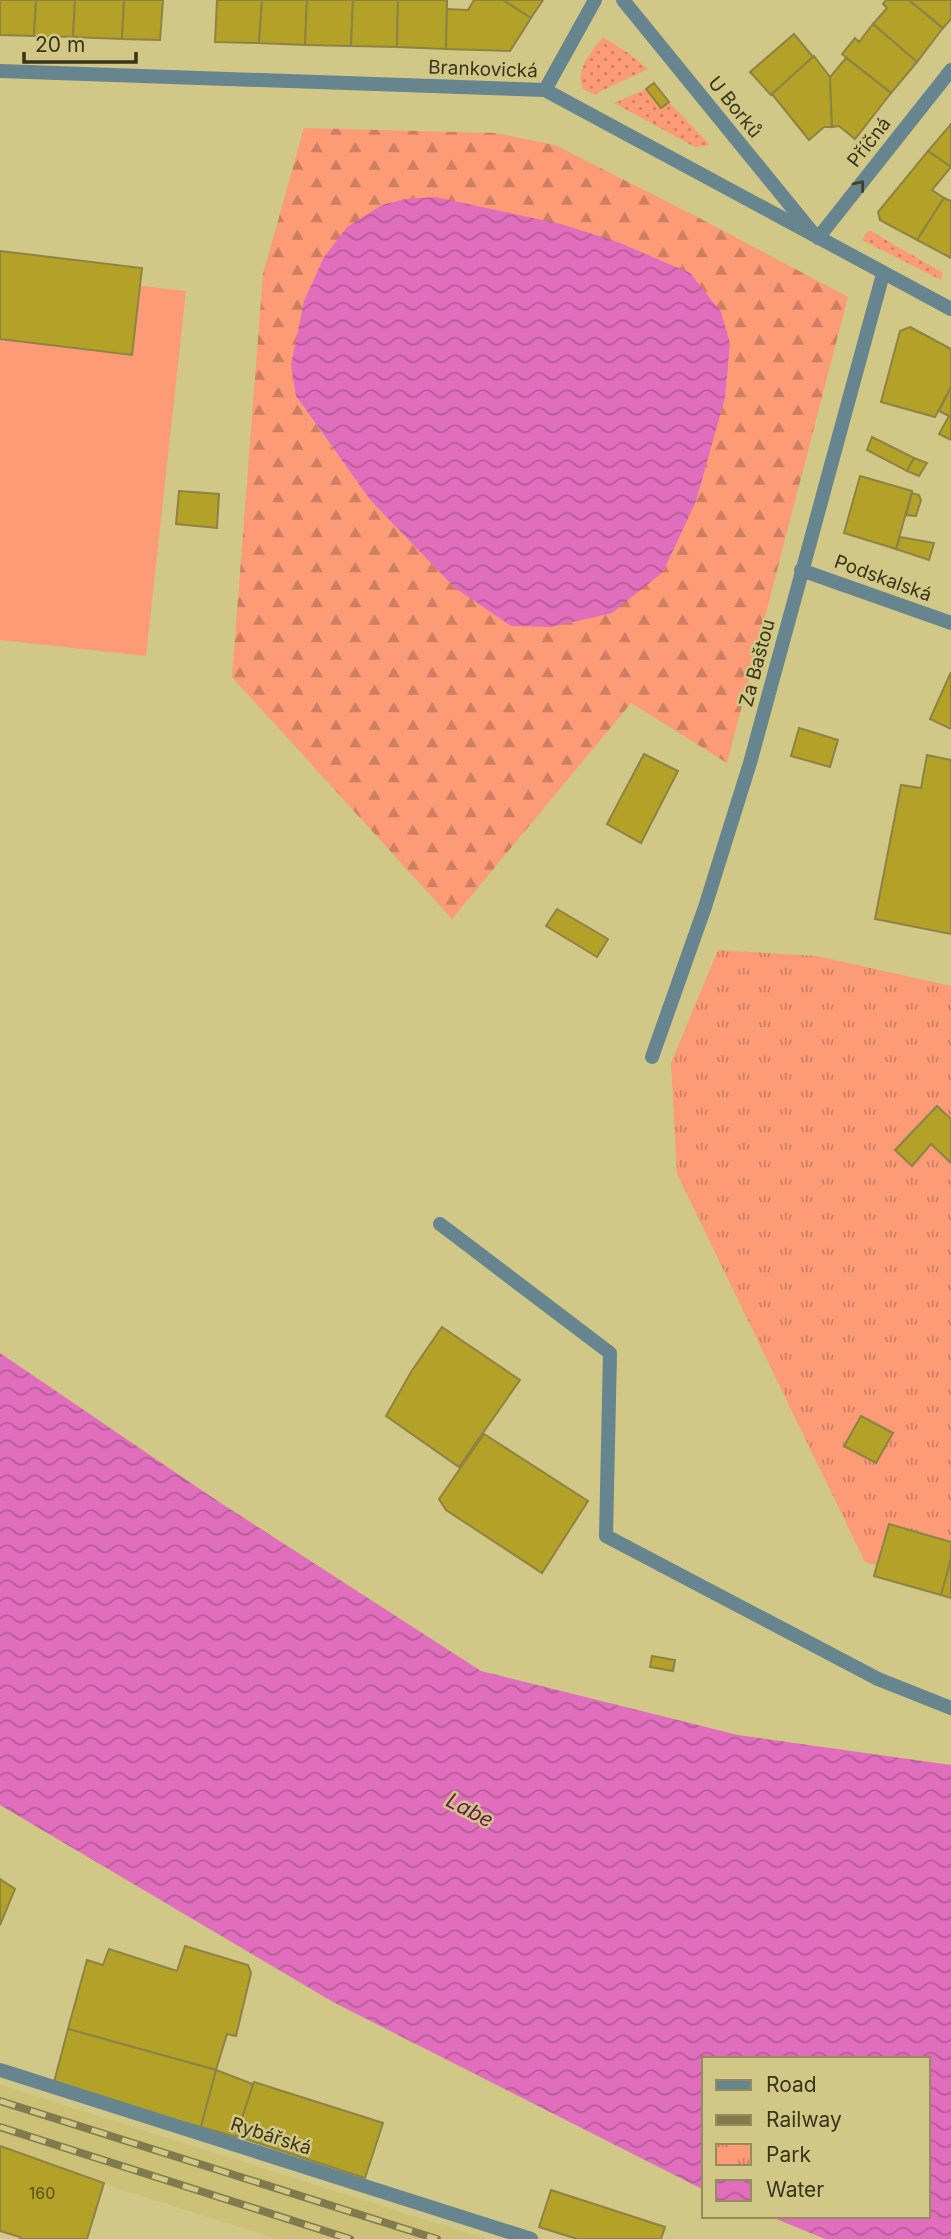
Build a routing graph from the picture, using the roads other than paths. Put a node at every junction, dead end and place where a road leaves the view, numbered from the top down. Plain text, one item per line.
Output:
1 (595, 0) edge
2 (623, 0) edge
3 (951, 70) edge
4 (0, 71) edge
5 (545, 90) junction
6 (817, 238) junction
7 (883, 274) junction
8 (951, 309) edge
9 (801, 570) junction
10 (951, 622) edge
11 (652, 1057) dead end
12 (440, 1224) dead end
13 (951, 1708) edge
14 (0, 2070) edge
15 (531, 2239) edge

1 - 5 street
2 - 6 street, U Borků
6 -> 3 street, Příčná
4 - 5 street, Brankovická
5 - 6 street, Brankovická
6 - 7 street, Brankovická
7 - 8 street, Brankovická
7 - 9 street, Za Baštou
9 - 10 street, Podskalská
9 - 11 street, Za Baštou
12 - 13 street
14 - 15 street, Rybářská

